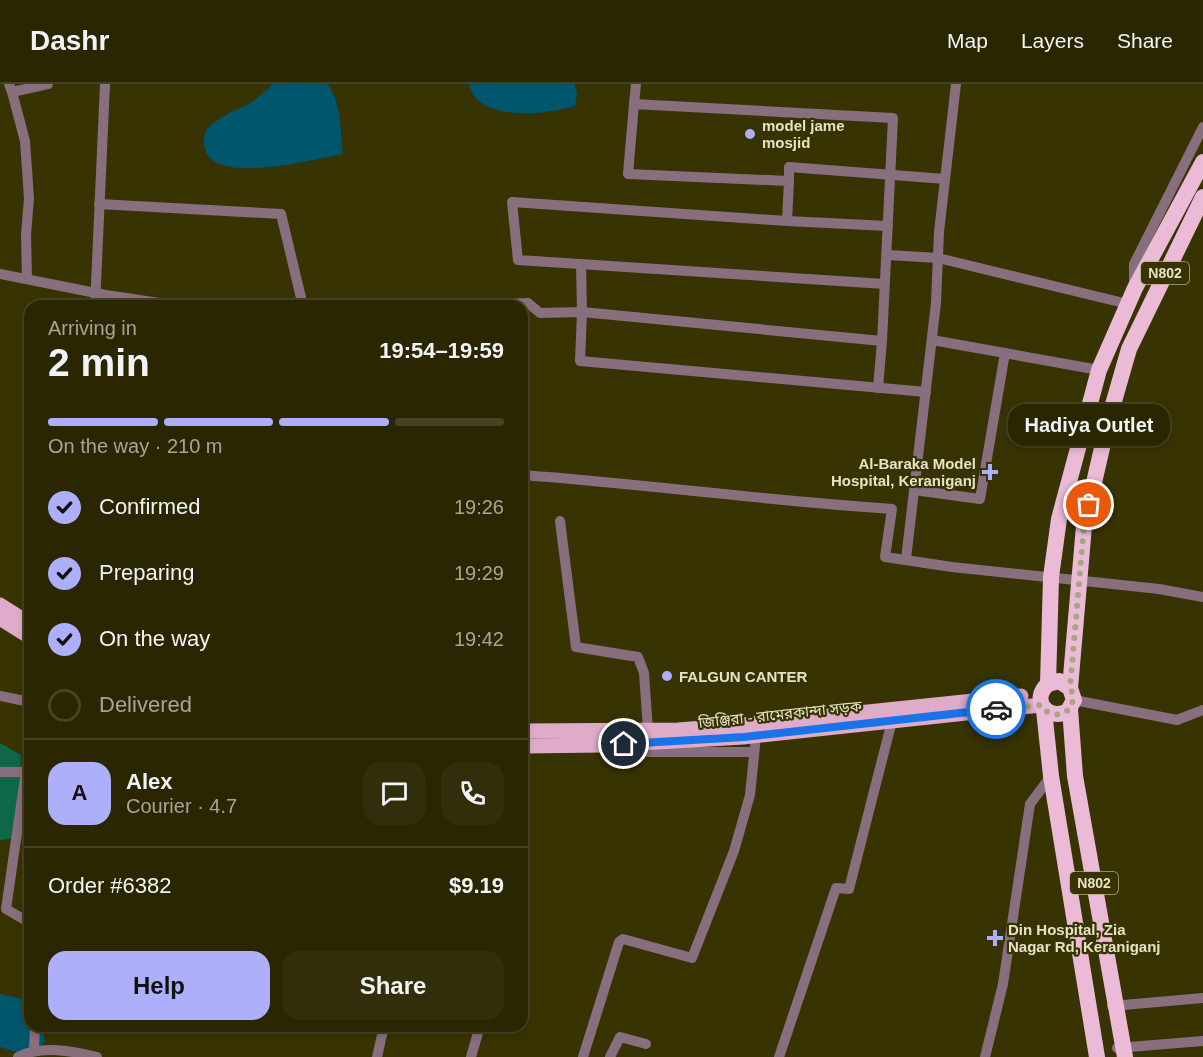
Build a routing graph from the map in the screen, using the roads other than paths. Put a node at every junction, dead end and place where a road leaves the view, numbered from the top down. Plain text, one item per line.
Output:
1 (48, 84) edge
2 (105, 84) edge
3 (636, 84) edge
4 (956, 84) edge
5 (10, 88) edge
6 (634, 104) junction
7 (1203, 127) edge
8 (1203, 162) edge
9 (890, 176) junction
10 (945, 179) junction
11 (789, 181) junction
12 (1203, 197) edge
13 (99, 204) junction
14 (1203, 213) edge
15 (787, 221) junction
16 (888, 226) junction
17 (888, 255) junction
18 (938, 258) junction
19 (581, 264) junction
20 (0, 274) edge
21 (27, 279) junction
22 (885, 284) junction
23 (1156, 291) junction
24 (95, 293) junction
25 (1131, 296) junction
26 (95, 300) edge
27 (141, 300) edge
28 (302, 300) edge
29 (528, 303) edge
30 (582, 312) junction
31 (932, 340) junction
32 (882, 341) junction
33 (1005, 353) junction
34 (1099, 370) junction
35 (878, 388) junction
36 (926, 392) junction
37 (528, 475) edge
38 (914, 490) junction
39 (560, 521) dead end
40 (906, 559) junction
41 (1051, 577) junction
42 (1203, 597) edge
43 (0, 605) edge
44 (0, 618) edge
45 (24, 620) edge
46 (24, 633) edge
47 (0, 696) edge
48 (1043, 698) junction
49 (1071, 699) junction
50 (24, 701) edge
51 (1203, 710) edge
52 (892, 721) junction
53 (648, 730) junction
54 (528, 731) edge
55 (756, 736) junction
56 (528, 746) edge
57 (648, 752) dead end
58 (754, 752) junction
59 (0, 772) edge
60 (1051, 776) junction
61 (24, 778) edge
62 (24, 800) edge
63 (24, 920) edge
64 (1203, 998) edge
65 (1109, 1006) dead end
66 (35, 1032) edge
67 (383, 1032) edge
68 (478, 1032) edge
69 (1203, 1041) edge
70 (646, 1044) dead end
71 (34, 1049) junction
72 (1121, 1053) edge
73 (18, 1057) edge
74 (98, 1057) edge
75 (377, 1057) edge
76 (471, 1057) edge
77 (583, 1057) edge
78 (610, 1057) edge
79 (779, 1057) edge
80 (985, 1057) edge
81 (1097, 1057) edge

1 - 5 street
2 - 13 street
3 - 6 street
4 - 10 street
5 - 21 street
6 - 9 street
6 - 11 street
7 - 25 street
8 - 25 highway, N802
9 - 10 street
9 - 11 street
9 - 16 street
10 - 18 street
11 - 15 street
12 - 23 highway, N802
13 - 24 street
13 - 28 street
14 - 23 street
15 - 16 street
15 - 19 street
16 - 17 street
17 - 18 street
17 - 22 street
18 - 25 street
18 - 31 street
19 - 22 street
19 - 30 street
20 - 21 street
21 - 24 street
22 - 32 street
23 - 49 highway, N802
24 - 26 street
24 - 27 street
25 - 34 highway, N802
29 - 30 street
30 - 32 street
30 - 35 street
31 - 33 street
31 - 36 street
32 - 35 street
33 - 34 street
33 - 38 street
34 - 41 highway, N802
35 - 36 street
36 - 38 street
37 - 40 street
38 - 40 street
39 - 53 street
40 - 41 street
41 - 42 street
41 - 48 highway, N802
43 - 45 main road
44 - 46 main road
47 - 50 street
48 - 49 highway
48 - 49 highway
48 - 52 main road, জিঞ্জিরা - রামেরকান্দা সড়ক
48 - 53 main road, জিঞ্জিরা - রামেরকান্দা সড়ক
48 - 60 highway, N802
49 - 51 street
49 - 72 highway, N802
52 - 55 main road, জিঞ্জিরা - রামেরকান্দা সড়ক
52 - 79 street
53 - 54 main road, জিঞ্জিরা - রামেরকান্দা সড়ক
55 - 56 main road, জিঞ্জিরা - রামেরকান্দা সড়ক
55 - 58 street
57 - 58 street
58 - 77 street
59 - 61 street
60 - 80 street
60 - 81 highway, N802
62 - 63 street
64 - 65 street
66 - 71 street
67 - 75 street
68 - 76 street
69 - 72 street
70 - 78 street
71 - 73 street
71 - 74 street

